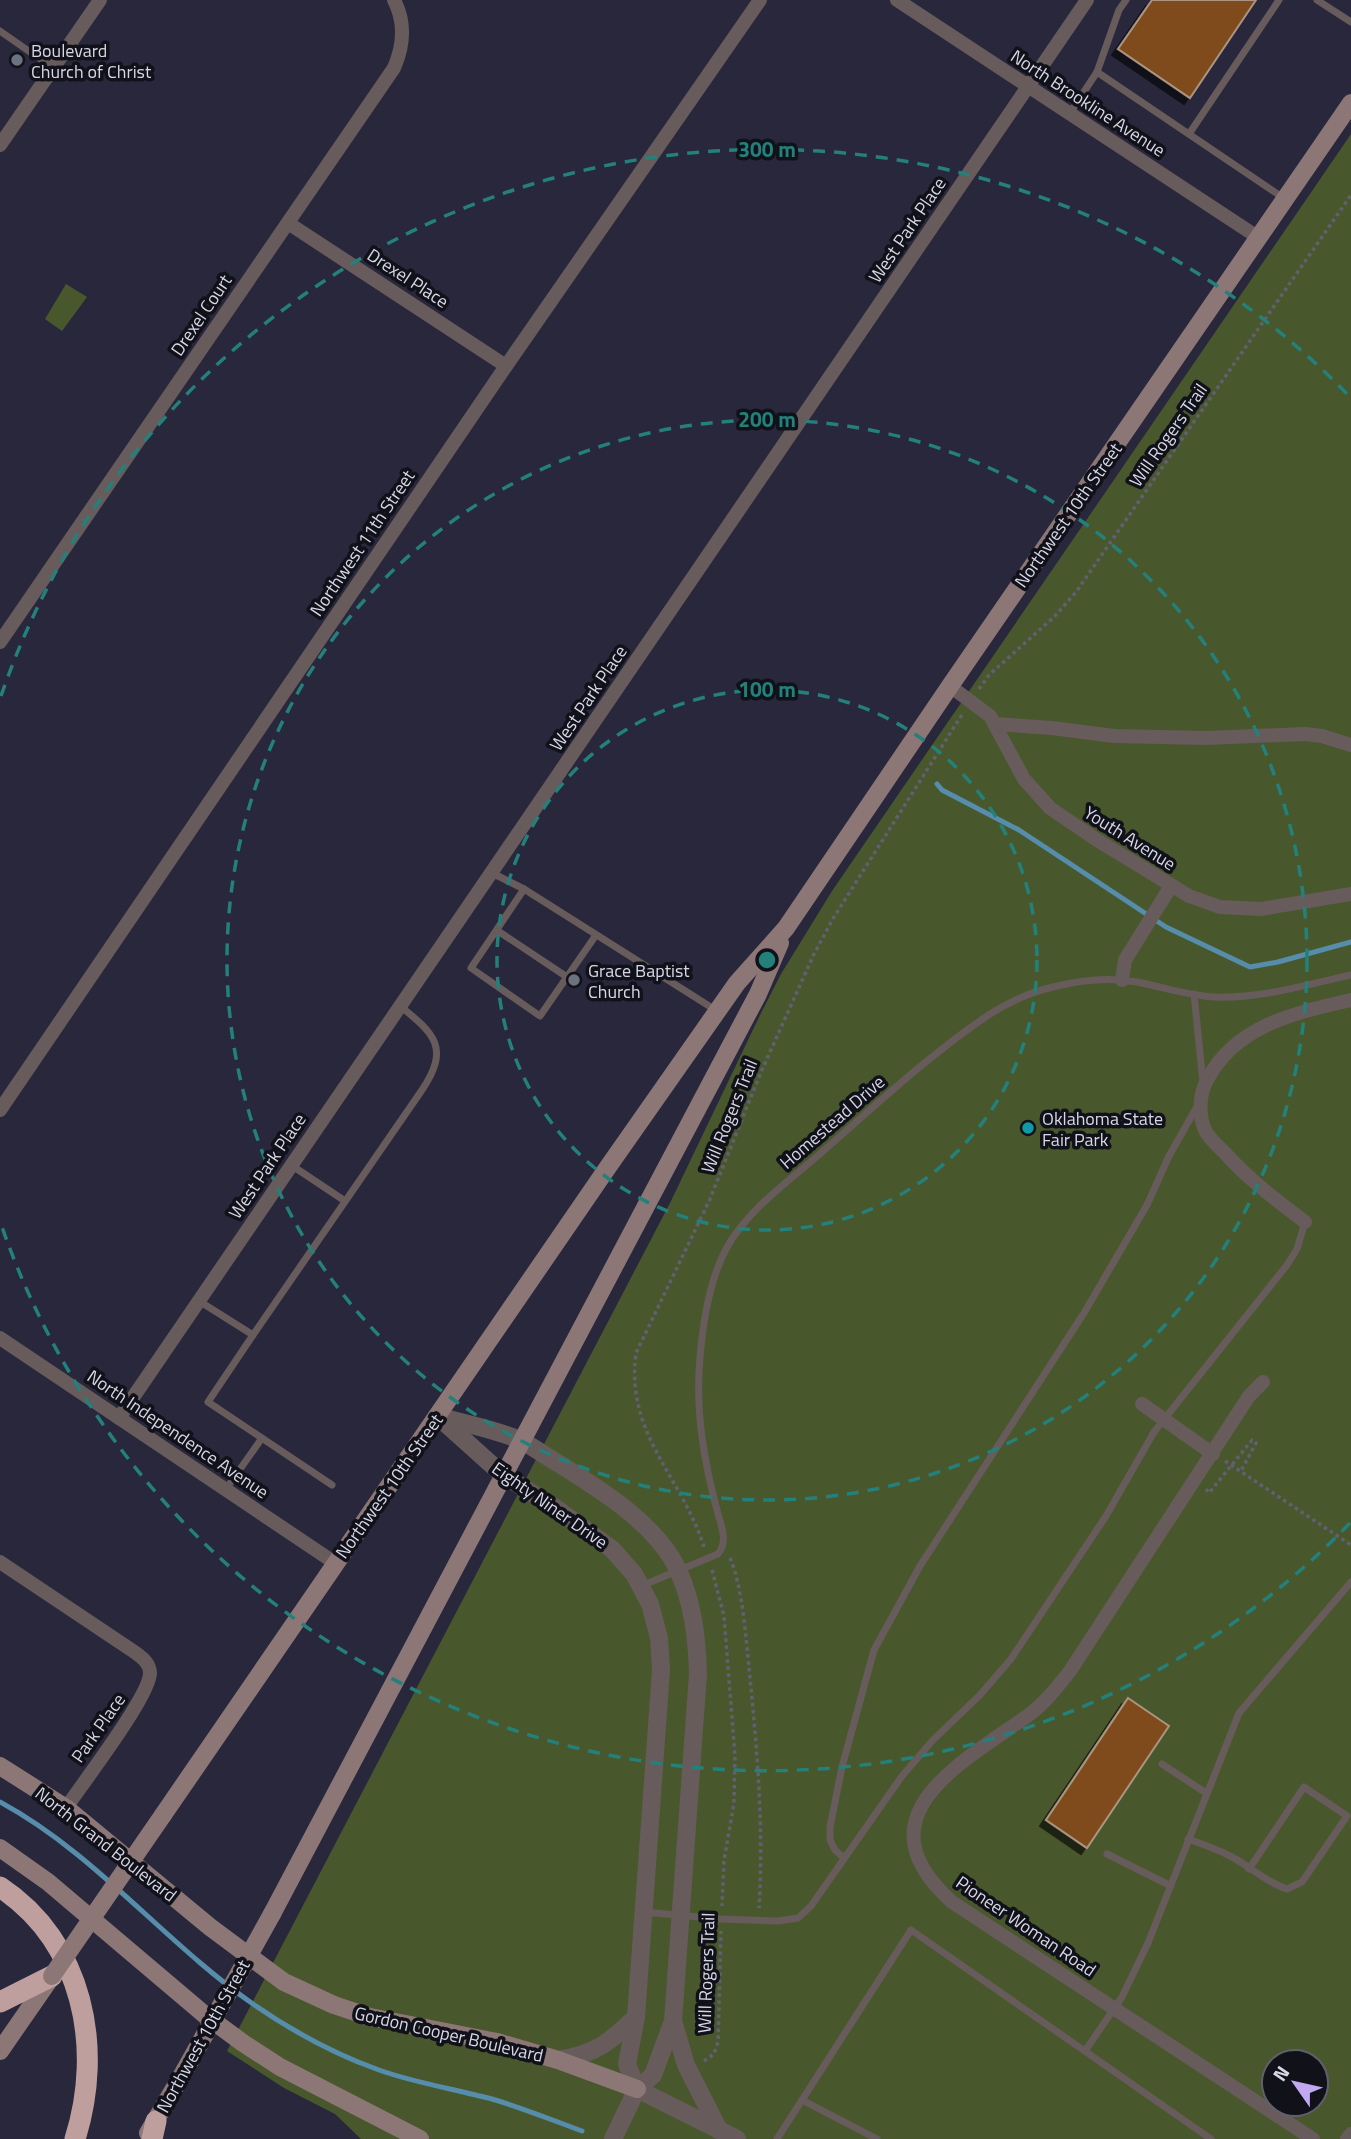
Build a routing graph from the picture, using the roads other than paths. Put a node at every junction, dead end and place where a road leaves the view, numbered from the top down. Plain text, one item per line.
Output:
1 (100, 0) edge
2 (394, 0) edge
3 (760, 0) edge
4 (897, 0) edge
5 (1087, 0) edge
6 (1126, 0) edge
7 (1279, 0) edge
8 (1317, 0) edge
9 (1351, 22) edge
10 (0, 31) edge
11 (53, 68) junction
12 (1097, 72) junction
13 (1028, 87) junction
14 (1351, 103) edge
15 (1069, 114) junction
16 (1189, 134) junction
17 (0, 145) edge
18 (1286, 199) junction
19 (288, 223) junction
20 (1259, 238) junction
21 (506, 366) junction
22 (0, 642) edge
23 (950, 686) junction
24 (996, 724) junction
25 (1351, 745) edge
26 (492, 873) junction
27 (1171, 886) junction
28 (524, 889) junction
29 (1351, 894) edge
30 (786, 928) junction
31 (498, 931) junction
32 (596, 935) junction
33 (1351, 975) edge
34 (567, 977) junction
35 (1122, 980) junction
36 (1194, 994) junction
37 (1351, 1000) edge
38 (400, 1006) junction
39 (717, 1011) junction
40 (1202, 1094) junction
41 (0, 1110) edge
42 (291, 1165) junction
43 (345, 1201) junction
44 (1305, 1222) joint
45 (199, 1301) junction
46 (253, 1335) junction
47 (0, 1338) edge
48 (1263, 1382) dead end
49 (1142, 1404) dead end
50 (438, 1416) junction
51 (119, 1418) junction
52 (1164, 1419) junction
53 (262, 1438) junction
54 (520, 1440) junction
55 (1213, 1454) junction
56 (502, 1474) junction
57 (332, 1485) dead end
58 (226, 1489) junction
59 (0, 1562) edge
60 (335, 1563) junction
61 (678, 1569) junction
62 (1351, 1582) edge
63 (641, 1586) junction
64 (1162, 1764) dead end
65 (0, 1766) edge
66 (1206, 1793) junction
67 (66, 1808) junction
68 (1188, 1839) junction
69 (0, 1848) edge
70 (1107, 1854) dead end
71 (844, 1858) junction
72 (1249, 1869) junction
73 (1171, 1886) junction
74 (0, 1887) edge
75 (644, 1912) junction
76 (681, 1914) junction
77 (210, 1927) joint
78 (52, 1976) joint
79 (27, 1999) junction
80 (0, 2002) edge
81 (1115, 2008) junction
82 (636, 2017) junction
83 (673, 2021) junction
84 (0, 2051) edge
85 (1085, 2052) junction
86 (558, 2060) junction
87 (637, 2089) junction
88 (802, 2099) junction
89 (154, 2130) edge
90 (719, 2130) junction
91 (1351, 2134) edge
92 (75, 2139) edge
93 (145, 2139) edge
94 (420, 2139) edge
95 (613, 2139) edge
96 (737, 2139) edge
97 (777, 2139) edge
98 (877, 2139) edge
99 (1211, 2139) edge
100 (1313, 2139) edge
101 (1347, 2139) edge

1 - 11 street
2 - 19 street, Drexel Court
3 - 21 street, Northwest 11th Street
4 - 13 street, North Brookline Avenue
5 - 13 street, West Park Place
6 - 12 lane
7 - 16 lane
8 - 9 lane
10 - 11 lane
11 - 17 street
12 - 15 lane
12 - 16 lane
13 - 15 street, North Brookline Avenue
13 - 26 street, West Park Place
14 - 18 main road, Northwest 10th Street
15 - 20 street, North Brookline Avenue
16 - 18 lane
18 - 20 main road, Northwest 10th Street
19 - 21 street, Drexel Place
19 - 22 street, Drexel Court
20 - 23 main road, Northwest 10th Street
21 - 41 street, Northwest 11th Street
23 - 24 street, Youth Avenue
23 - 30 main road, Northwest 10th Street
24 - 25 street
24 - 27 street, Youth Avenue
26 - 28 lane
26 - 38 street, West Park Place
27 - 29 street, Youth Avenue
27 - 35 street
28 - 31 lane
28 - 32 lane
30 - 39 main road, Northwest 10th Street
30 - 54 main road, Northwest 10th Street
31 - 34 lane
31 - 34 lane
32 - 34 lane
32 - 39 lane
33 - 36 lane, Homestead Drive
35 - 36 lane, Homestead Drive
35 - 61 lane, Homestead Drive
36 - 40 lane
37 - 40 street
38 - 42 street, West Park Place
38 - 43 lane
39 - 50 main road, Northwest 10th Street
40 - 44 street
40 - 71 lane
42 - 43 lane
42 - 45 street, West Park Place
43 - 46 lane
44 - 52 lane
45 - 46 lane
45 - 51 street, West Park Place
46 - 53 lane
47 - 51 street, North Independence Avenue
48 - 55 street, Pioneer Woman Road
49 - 52 street
50 - 54 street, Eighty Niner Drive
50 - 56 street, Eighty Niner Drive
50 - 60 main road, Northwest 10th Street
51 - 58 street, North Independence Avenue
52 - 55 street
52 - 71 lane
53 - 57 lane
53 - 58 lane
54 - 56 main road, Northwest 10th Street
54 - 61 street, Eighty Niner Drive
55 - 81 street, Pioneer Woman Road
56 - 63 street, Eighty Niner Drive
56 - 89 main road, Northwest 10th Street, bridge
58 - 60 street, North Independence Avenue
59 - 67 street, Park Place
60 - 78 main road, Northwest 10th Street, bridge
61 - 63 lane
61 - 76 street, Eighty Niner Drive
62 - 66 lane
63 - 75 street, Eighty Niner Drive
64 - 66 lane
65 - 67 main road, North Grand Boulevard
66 - 68 lane
67 - 77 main road, North Grand Boulevard
68 - 72 lane
68 - 73 lane
69 - 94 main road
70 - 73 lane
71 - 76 lane
72 - 72 lane
73 - 81 lane
74 - 92 highway
75 - 76 lane
75 - 82 street, Eighty Niner Drive
76 - 83 street, Eighty Niner Drive
77 - 86 main road, Gordon Cooper Boulevard
78 - 79 highway
79 - 80 highway
79 - 84 main road
81 - 85 lane
81 - 100 street, Pioneer Woman Road
82 - 86 street
82 - 87 street, Eighty Niner Drive
83 - 87 street, Eighty Niner Drive
83 - 90 street
85 - 88 lane
85 - 99 lane
86 - 87 main road, Gordon Cooper Boulevard
87 - 90 street, Gordon Cooper Boulevard
87 - 95 street, Eighty Niner Drive
88 - 97 lane
88 - 98 lane
89 - 93 main road, Northwest 10th Street
90 - 96 street, Gordon Cooper Boulevard
91 - 101 street

